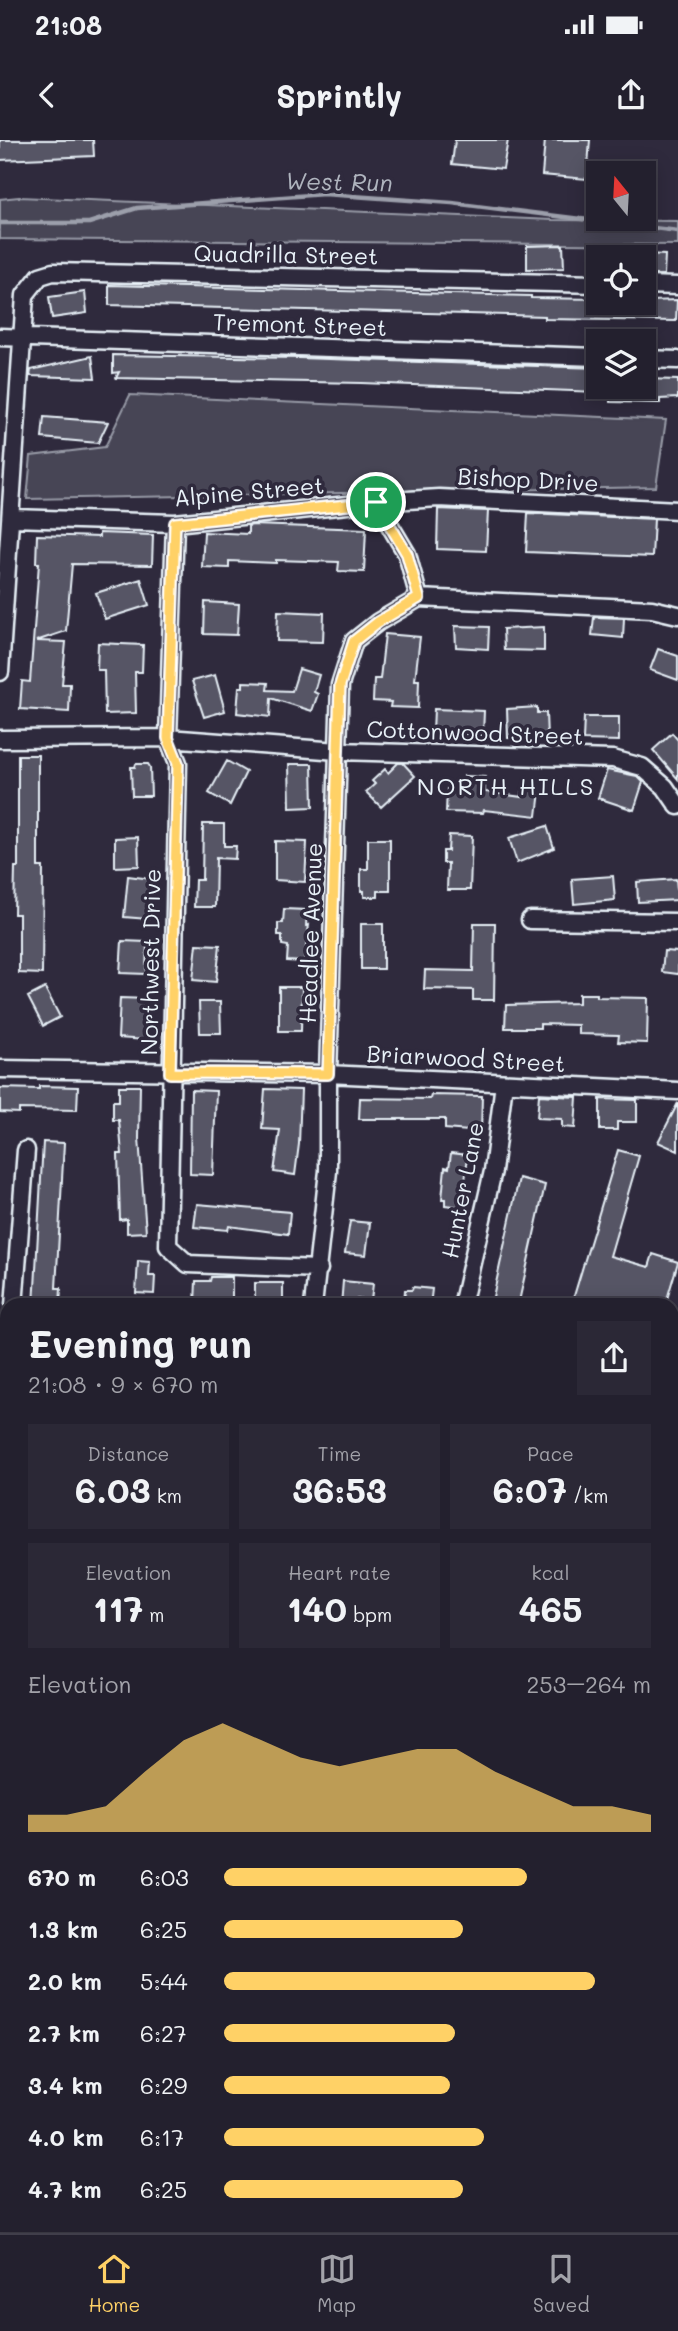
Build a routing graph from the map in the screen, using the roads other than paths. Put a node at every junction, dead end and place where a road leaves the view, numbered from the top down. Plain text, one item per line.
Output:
1 (586, 284) edge
2 (656, 285) edge
3 (678, 286) edge
4 (0, 337) edge
5 (24, 338) junction
6 (586, 357) edge
7 (656, 359) edge
8 (678, 360) edge
9 (376, 502) junction
10 (678, 510) edge
11 (12, 518) junction
12 (175, 523) junction
13 (419, 598) junction
14 (678, 615) edge
15 (0, 672) edge
16 (168, 738) junction
17 (0, 739) edge
18 (338, 751) junction
19 (678, 806) edge
20 (530, 920) dead end
21 (678, 922) edge
22 (0, 1069) edge
23 (170, 1073) junction
24 (328, 1074) junction
25 (504, 1083) junction
26 (678, 1091) edge
27 (26, 1150) dead end
28 (319, 1269) junction
29 (15, 1298) edge
30 (314, 1298) edge
31 (464, 1298) edge

1 - 5 street, Quadrilla Street
2 - 3 street
4 - 5 street, Tremont Street
5 - 6 street, Tremont Street
5 - 11 street, Quadrilla Street
7 - 8 street
9 - 10 street, Bishop Drive
9 - 12 street, Alpine Street
9 - 13 street
11 - 12 street, Alpine Street
11 - 15 street, Quadrilla Street
12 - 16 street, Northwest Drive
13 - 14 street
13 - 18 street, Headlee Avenue
16 - 17 street, Cottonwood Street
16 - 18 street, Cottonwood Street
16 - 23 street, Northwest Drive
18 - 19 street, Cottonwood Street
18 - 24 street, Headlee Avenue
20 - 21 street
22 - 23 street, Briarwood Street
23 - 24 street, Briarwood Street
23 - 28 street, Northwest Drive
24 - 25 street, Briarwood Street
24 - 28 street, Headlee Avenue
25 - 26 street, Briarwood Street
25 - 31 street, Hunter Lane
27 - 29 street
28 - 30 street, Headlee Avenue

